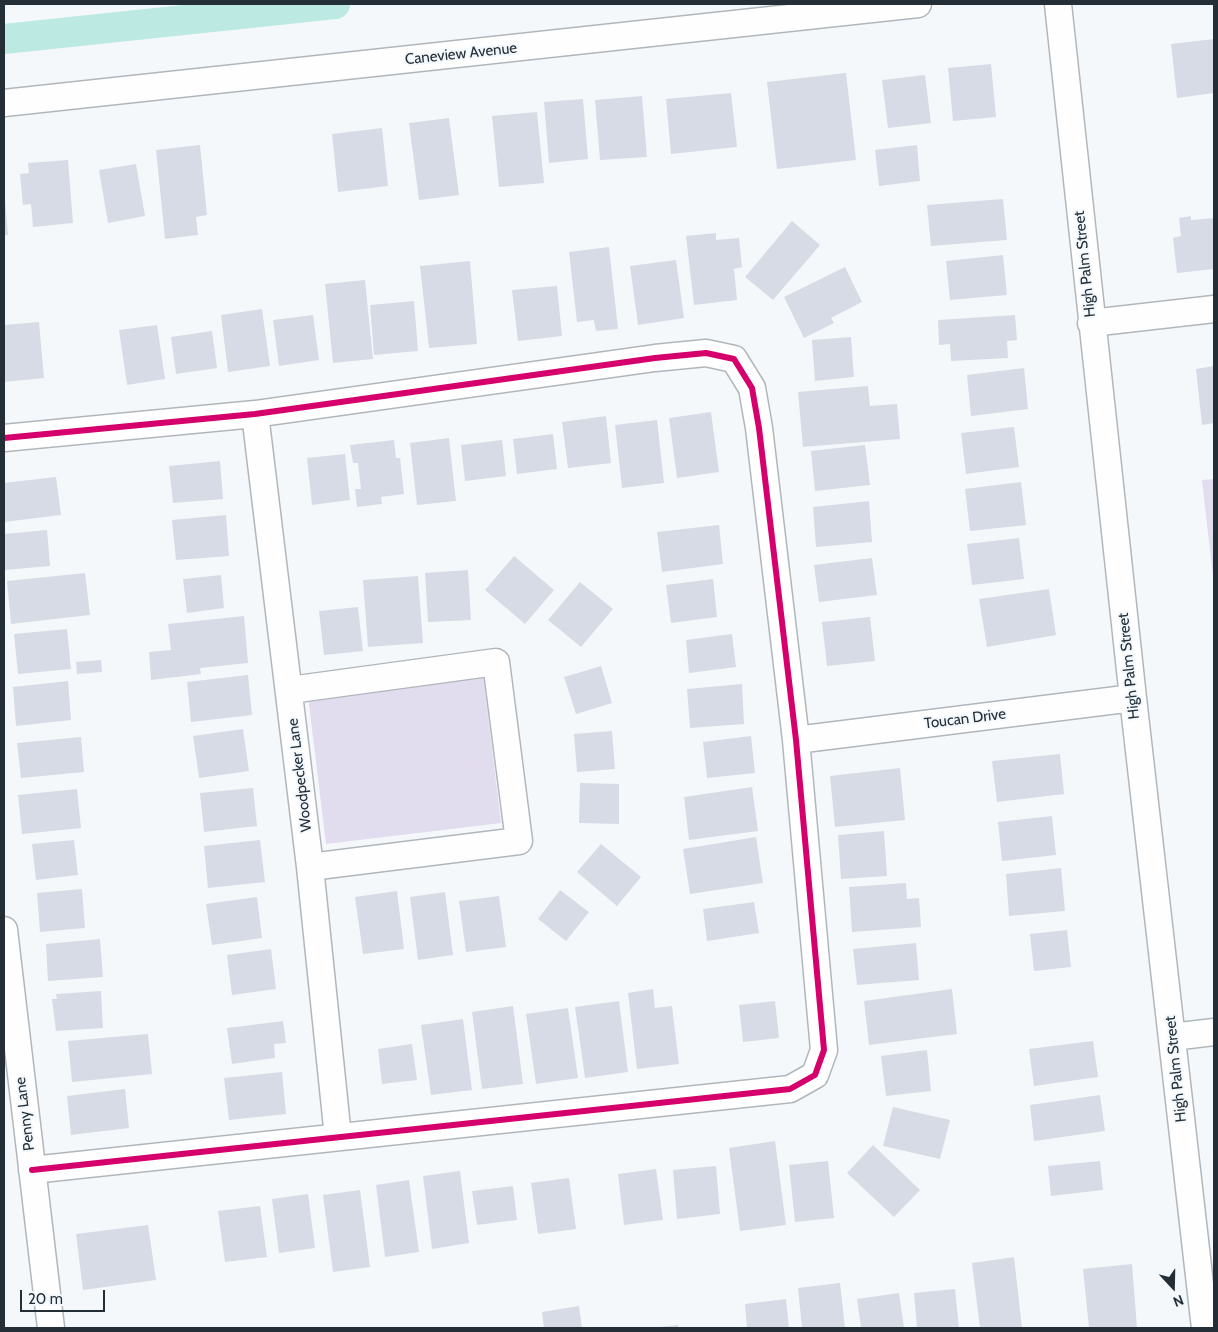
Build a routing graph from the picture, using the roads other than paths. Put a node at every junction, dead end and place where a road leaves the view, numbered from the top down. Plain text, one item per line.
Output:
1 (918, 4) edge
2 (1058, 4) edge
3 (4, 104) edge
4 (1214, 309) edge
5 (1091, 323) junction
6 (255, 414) junction
7 (4, 438) edge
8 (290, 690) junction
9 (1133, 698) junction
10 (796, 740) junction
11 (310, 867) junction
12 (4, 930) edge
13 (1214, 1032) edge
14 (1172, 1037) junction
15 (338, 1138) junction
16 (32, 1170) junction
17 (51, 1328) edge
18 (1205, 1328) edge

1 - 3 street, Caneview Avenue
2 - 5 street, High Palm Street
4 - 5 street
5 - 9 street, High Palm Street
6 - 7 street
6 - 8 street, Woodpecker Lane
6 - 10 street
8 - 11 street, Woodpecker Lane
8 - 11 street
9 - 10 street, Toucan Drive
9 - 14 street, High Palm Street
10 - 15 street
11 - 15 street, Woodpecker Lane
12 - 16 street, Penny Lane
13 - 14 street
14 - 18 street, High Palm Street
15 - 16 street
16 - 17 street, Penny Lane

